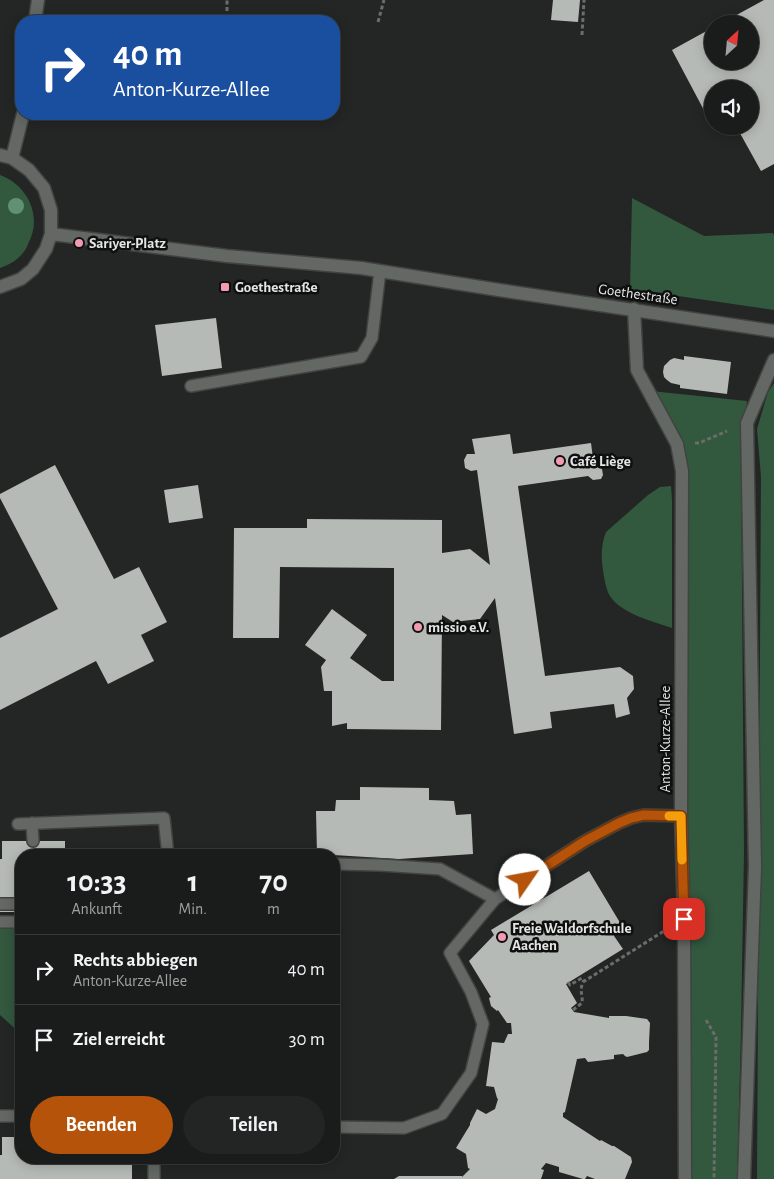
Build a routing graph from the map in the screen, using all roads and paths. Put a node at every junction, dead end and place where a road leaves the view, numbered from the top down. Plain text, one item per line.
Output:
1 (38, 0) edge
2 (228, 0) edge
3 (384, 0) edge
4 (584, 0) edge
5 (226, 11) dead end
6 (36, 15) edge
7 (378, 22) dead end
8 (582, 35) dead end
9 (21, 120) edge
10 (6, 157) edge
11 (51, 234) junction
12 (380, 271) junction
13 (0, 287) edge
14 (634, 309) junction
15 (774, 331) edge
16 (774, 360) edge
17 (191, 386) dead end
18 (746, 423) junction
19 (677, 444) junction
20 (681, 816) junction
21 (32, 823) junction
22 (18, 824) dead end
23 (33, 841) dead end
24 (167, 849) edge
25 (340, 864) edge
26 (495, 899) junction
27 (0, 904) edge
28 (15, 904) edge
29 (684, 919) junction
30 (0, 922) edge
31 (15, 922) edge
32 (584, 981) junction
33 (568, 982) dead end
34 (573, 1010) dead end
35 (0, 1116) edge
36 (15, 1116) edge
37 (340, 1127) edge
38 (154, 1164) edge
39 (154, 1179) edge
40 (685, 1179) edge
41 (744, 1179) edge

1 - 6 street
2 - 5 path
3 - 7 path
4 - 8 path
9 - 10 street
10 - 11 street
11 - 12 street, Goethestraße
11 - 13 street
12 - 14 street, Goethestraße
12 - 17 lane
14 - 15 street, Goethestraße
14 - 19 street, Anton-Kurze-Allee
16 - 18 street
18 - 19 path
18 - 41 street
19 - 20 street, Anton-Kurze-Allee
20 - 26 lane
20 - 29 street, Anton-Kurze-Allee
21 - 22 lane
21 - 23 lane
21 - 24 lane
25 - 26 lane
26 - 37 lane
27 - 28 lane
29 - 32 path
29 - 40 street, Anton-Kurze-Allee
30 - 31 lane
32 - 33 path
32 - 34 path
35 - 36 lane
38 - 39 lane

